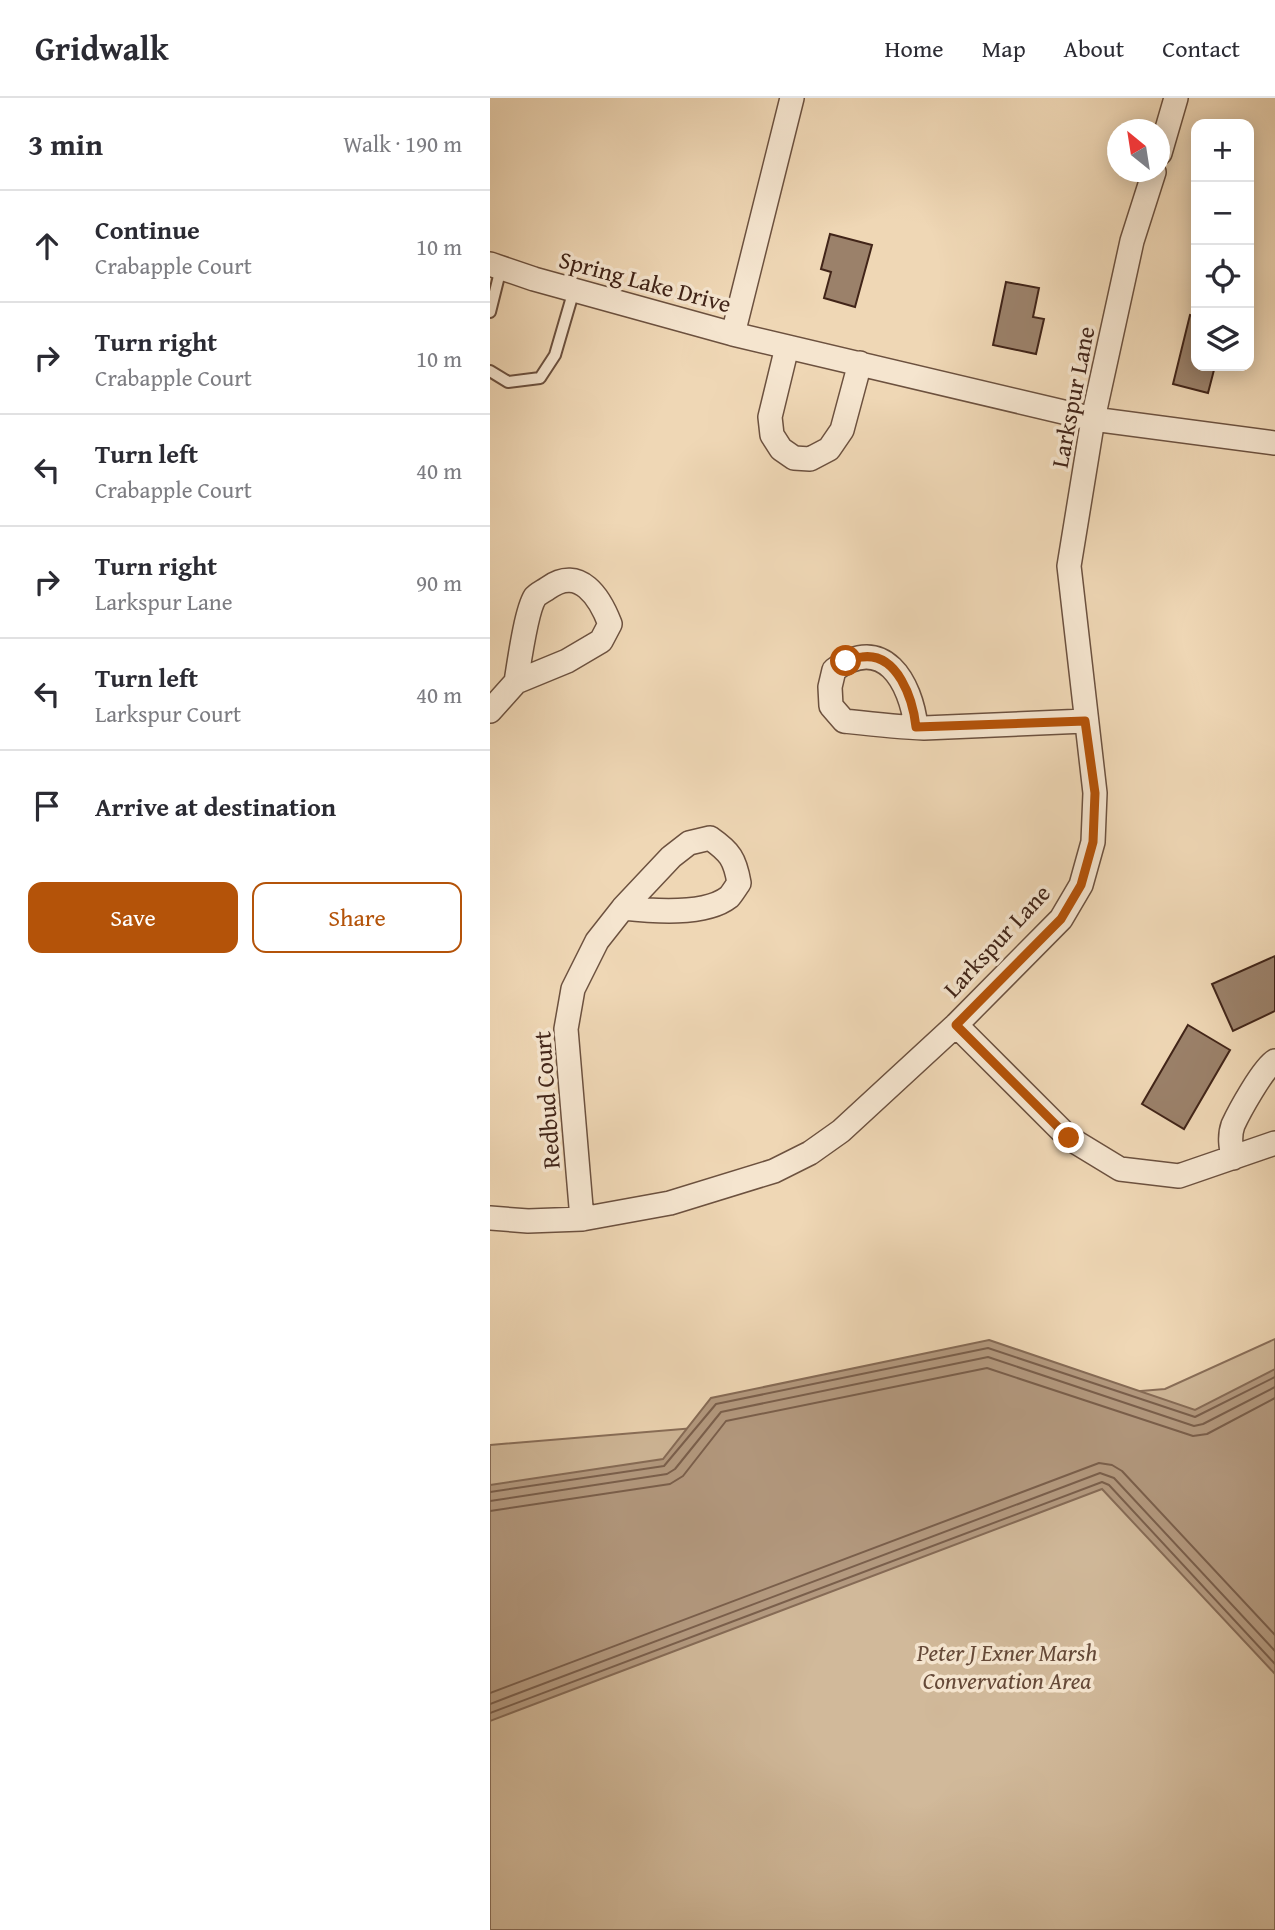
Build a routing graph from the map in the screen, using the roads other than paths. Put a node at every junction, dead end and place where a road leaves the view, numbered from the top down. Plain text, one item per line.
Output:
1 (792, 98) edge
2 (1177, 98) edge
3 (1170, 121) edge
4 (1151, 182) edge
5 (496, 266) edge
6 (575, 290) junction
7 (490, 312) edge
8 (733, 334) junction
9 (787, 347) junction
10 (860, 363) junction
11 (490, 371) edge
12 (1093, 419) junction
13 (1275, 443) edge
14 (516, 682) junction
15 (490, 711) edge
16 (1085, 721) junction
17 (916, 727) dead end
18 (623, 908) junction
19 (956, 1025) junction
20 (1275, 1061) edge
21 (1275, 1143) edge
22 (1233, 1158) junction
23 (490, 1218) edge
24 (582, 1219) junction

1 - 8 street
2 - 3 street
4 - 12 street, Larkspur Lane
5 - 6 street, Spring Lake Drive
5 - 7 lane
6 - 8 street, Spring Lake Drive
6 - 11 lane
8 - 9 street, Spring Lake Drive
9 - 10 street, Spring Lake Drive
9 - 10 street
10 - 12 street, Spring Lake Drive
12 - 13 street, Spring Lake Drive
12 - 16 street, Larkspur Lane
14 - 14 street
14 - 15 street
16 - 17 street
16 - 19 street, Larkspur Lane
18 - 18 street, Redbud Court
18 - 24 street, Redbud Court
19 - 22 street
19 - 24 street, Larkspur Lane
20 - 22 street
21 - 22 street
23 - 24 street, Larkspur Lane

